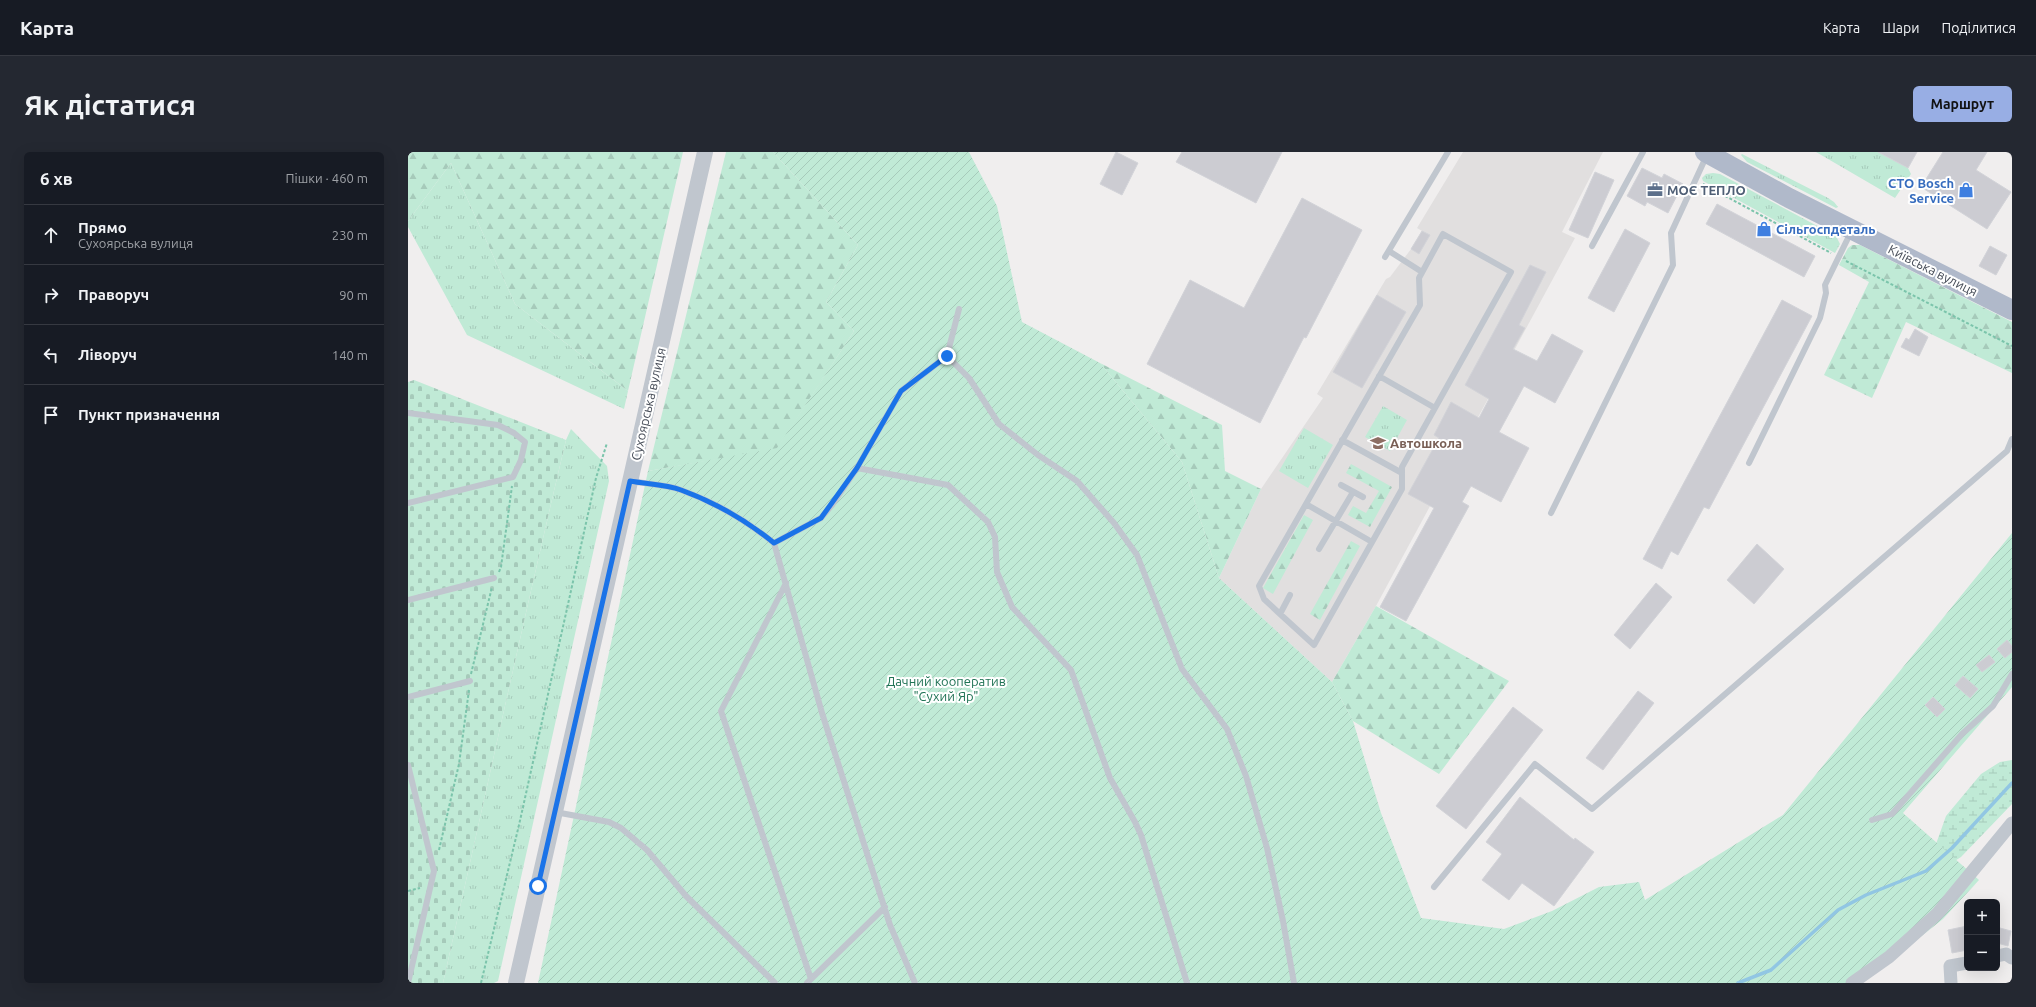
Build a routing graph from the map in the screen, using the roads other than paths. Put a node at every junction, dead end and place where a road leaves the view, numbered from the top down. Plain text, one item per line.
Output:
1 (705, 152) edge
2 (1448, 152) edge
3 (1643, 152) edge
4 (1706, 153) edge
5 (1852, 229) junction
6 (1592, 246) dead end
7 (1389, 251) junction
8 (1385, 257) dead end
9 (1422, 272) junction
10 (959, 310) dead end
11 (2012, 310) edge
12 (947, 356) junction
13 (1379, 376) junction
14 (1435, 408) junction
15 (408, 413) edge
16 (1342, 440) junction
17 (2012, 440) edge
18 (1749, 464) dead end
19 (857, 468) junction
20 (1402, 473) junction
21 (630, 481) junction
22 (1341, 485) dead end
23 (1353, 492) junction
24 (1363, 498) dead end
25 (408, 503) edge
26 (1306, 504) junction
27 (1551, 514) dead end
28 (1336, 521) junction
29 (1372, 542) junction
30 (774, 543) junction
31 (1319, 549) dead end
32 (494, 578) dead end
33 (786, 583) junction
34 (1290, 596) dead end
35 (408, 600) edge
36 (1280, 614) junction
37 (2012, 674) edge
38 (470, 681) dead end
39 (408, 697) edge
40 (408, 765) edge
41 (555, 812) junction
42 (1872, 820) dead end
43 (2012, 823) edge
44 (1434, 887) dead end
45 (885, 907) junction
46 (2000, 955) edge
47 (2012, 958) edge
48 (1964, 964) edge
49 (809, 981) edge
50 (408, 983) edge
51 (516, 983) edge
52 (775, 983) edge
53 (915, 983) edge
54 (1187, 983) edge
55 (1294, 983) edge
56 (1852, 983) edge
57 (1951, 983) edge

1 - 21 street, Сухоярська вулиця
2 - 7 lane
3 - 6 lane
4 - 5 main road, Київська вулиця
4 - 27 lane
5 - 11 main road, Київська вулиця
5 - 18 lane
7 - 8 lane
7 - 9 lane
9 - 13 lane
9 - 14 lane
10 - 12 lane
12 - 19 lane
12 - 55 lane
13 - 14 lane
13 - 16 lane
14 - 20 lane
15 - 25 lane
16 - 20 lane
16 - 26 lane
17 - 44 lane
19 - 30 lane
19 - 54 lane
20 - 29 lane
21 - 30 lane
21 - 41 street, Сухоярська вулиця
22 - 23 lane
23 - 24 lane
23 - 28 lane
26 - 28 lane
26 - 36 lane
28 - 29 lane
28 - 31 lane
29 - 36 lane
30 - 33 lane
32 - 35 lane
33 - 45 lane
33 - 49 lane
34 - 36 lane
37 - 42 lane
38 - 39 lane
40 - 50 lane
41 - 51 street, Сухоярська вулиця
41 - 52 lane
43 - 56 street
45 - 49 lane
45 - 53 lane
46 - 47 street
48 - 57 street

